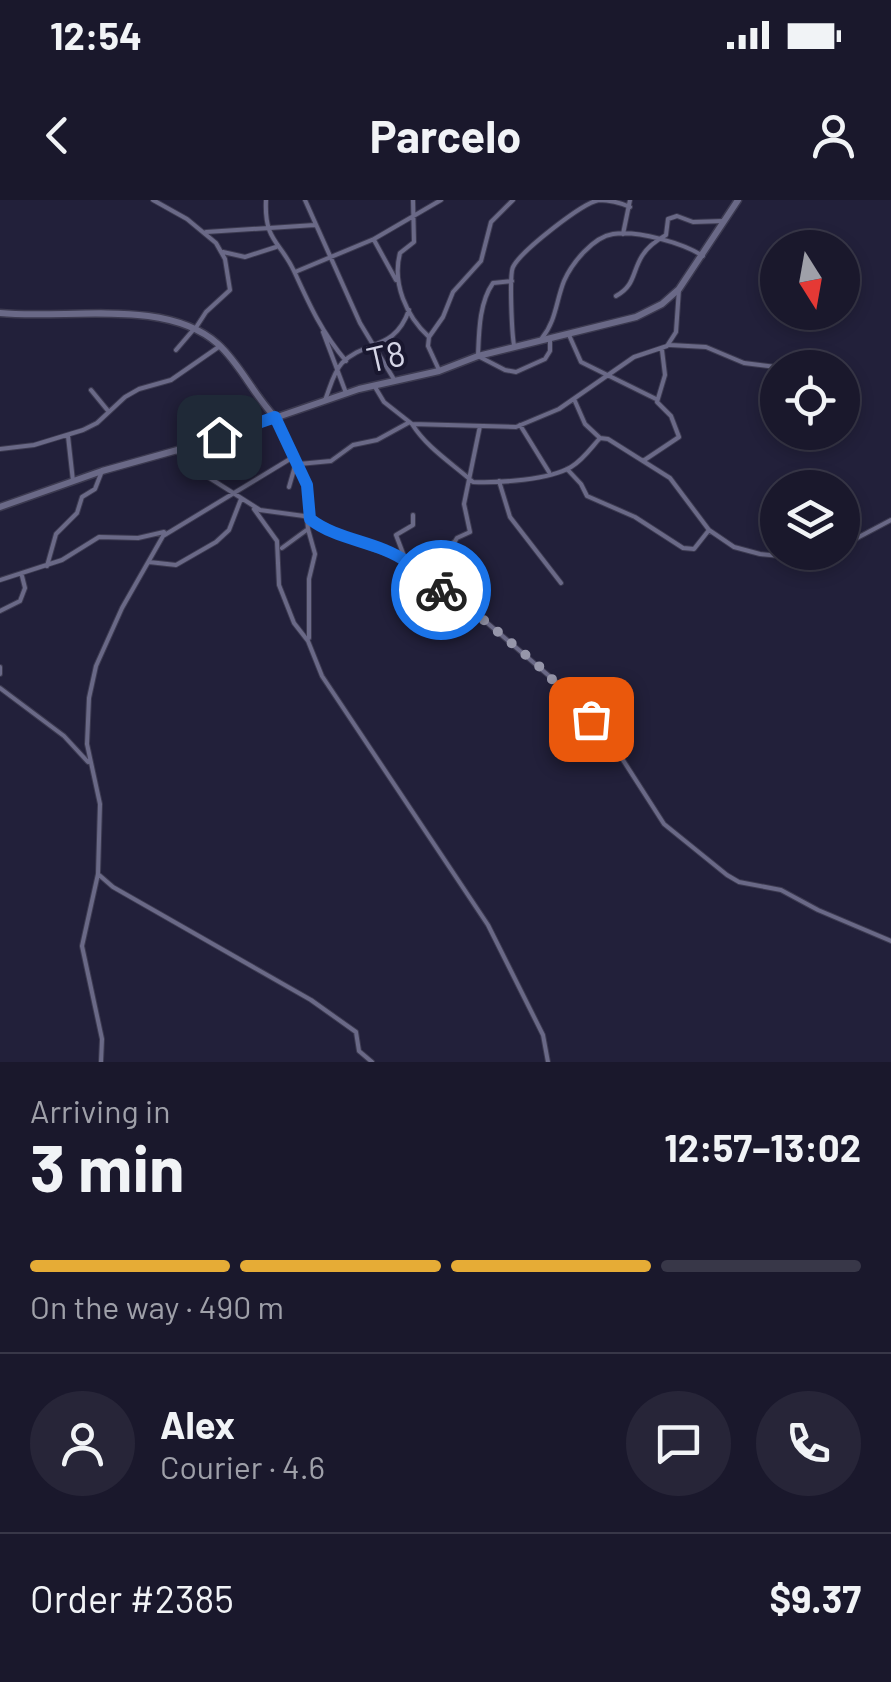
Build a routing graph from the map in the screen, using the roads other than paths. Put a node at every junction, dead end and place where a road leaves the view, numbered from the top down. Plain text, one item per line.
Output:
1 (153, 200) edge
2 (266, 200) edge
3 (305, 200) edge
4 (413, 200) edge
5 (441, 200) edge
6 (512, 200) edge
7 (599, 200) edge
8 (630, 200) edge
9 (738, 200) edge
10 (630, 207) junction
11 (415, 215) junction
12 (724, 221) junction
13 (315, 225) junction
14 (269, 228) junction
15 (203, 232) junction
16 (623, 234) junction
17 (374, 238) junction
18 (656, 239) junction
19 (276, 246) junction
20 (222, 252) junction
21 (703, 256) junction
22 (330, 258) junction
23 (295, 272) junction
24 (396, 280) junction
25 (512, 281) junction
26 (679, 289) junction
27 (616, 296) dead end
28 (409, 310) junction
29 (0, 313) edge
30 (195, 329) junction
31 (323, 332) junction
32 (569, 334) junction
33 (429, 337) junction
34 (550, 338) junction
35 (540, 340) junction
36 (220, 346) junction
37 (514, 346) junction
38 (668, 346) junction
39 (376, 347) junction
40 (176, 350) dead end
41 (662, 350) junction
42 (478, 356) junction
43 (346, 360) junction
44 (760, 364) edge
45 (439, 370) junction
46 (336, 371) junction
47 (608, 374) junction
48 (395, 381) junction
49 (374, 385) junction
50 (91, 390) dead end
51 (346, 392) junction
52 (574, 399) junction
53 (656, 399) junction
54 (325, 400) junction
55 (109, 412) junction
56 (275, 417) junction
57 (410, 423) junction
58 (520, 425) junction
59 (480, 426) junction
60 (68, 436) junction
61 (600, 438) junction
62 (0, 448) edge
63 (176, 450) junction
64 (297, 460) junction
65 (643, 461) junction
66 (568, 469) junction
67 (102, 471) junction
68 (553, 472) junction
69 (74, 481) junction
70 (470, 481) junction
71 (499, 481) junction
72 (288, 488) dead end
73 (233, 494) junction
74 (242, 499) junction
75 (251, 505) junction
76 (0, 507) edge
77 (413, 514) dead end
78 (309, 518) junction
79 (891, 520) edge
80 (318, 526) junction
81 (309, 528) junction
82 (709, 530) junction
83 (167, 532) junction
84 (860, 536) edge
85 (454, 542) junction
86 (280, 549) junction
87 (760, 554) edge
88 (407, 562) junction
89 (146, 563) junction
90 (47, 566) junction
91 (22, 576) junction
92 (0, 580) edge
93 (561, 583) dead end
94 (448, 590) junction
95 (0, 611) edge
96 (308, 642) junction
97 (0, 688) edge
98 (92, 767) junction
99 (98, 874) junction
100 (891, 941) edge
101 (101, 1062) edge
102 (372, 1062) edge
103 (548, 1062) edge

1 - 15 street
2 - 14 street
3 - 13 street
4 - 11 street
5 - 11 street
6 - 33 street
7 - 10 street
7 - 25 street
8 - 10 street
9 - 12 street, T8
10 - 16 street
11 - 17 street
11 - 24 street
12 - 18 street
12 - 21 street, T8
13 - 14 street
13 - 22 street
14 - 15 street
14 - 19 street
15 - 20 street
16 - 18 street
16 - 35 street
17 - 22 street
17 - 24 street
18 - 21 street
18 - 27 street
19 - 20 street
19 - 23 street
20 - 30 street
21 - 26 street, T8
22 - 23 street
22 - 39 street
23 - 31 street
24 - 28 street
25 - 37 street
25 - 42 street
26 - 32 street, T8
26 - 38 street
28 - 33 street
28 - 39 street
29 - 30 street
30 - 36 street
30 - 40 street
31 - 43 street
31 - 46 street
32 - 34 street, T8
32 - 47 street
33 - 45 street
34 - 35 street, T8
34 - 42 street
35 - 37 street, T8
36 - 55 street
36 - 56 street
37 - 42 street, T8
38 - 41 street
38 - 44 street
39 - 43 street
39 - 48 street
41 - 47 street
41 - 53 street
42 - 45 street, T8
43 - 46 street
45 - 48 street, T8
46 - 51 street
46 - 54 street
47 - 52 street
47 - 53 street
48 - 49 street, T8
49 - 51 street, T8
49 - 57 street
50 - 55 street
51 - 54 street, T8
52 - 58 street
52 - 61 street
53 - 65 street
54 - 56 street, T8
55 - 60 street
56 - 63 street, T8
56 - 64 street
57 - 59 street
57 - 64 street
57 - 70 street
58 - 59 street
58 - 68 street
59 - 70 street
60 - 62 street
60 - 69 street
61 - 65 street
61 - 66 street
63 - 67 street, T8
63 - 73 street
64 - 72 street
64 - 73 street
64 - 78 street
65 - 82 street
66 - 68 street
66 - 82 street
67 - 69 street, T8
67 - 90 street
68 - 71 street
69 - 76 street, T8
70 - 71 street
70 - 85 street
71 - 93 street
73 - 74 street
73 - 83 street
74 - 75 street
74 - 89 street
75 - 78 street
75 - 86 street
77 - 88 street
78 - 80 street
78 - 81 street
79 - 84 street
80 - 81 street
80 - 88 street
81 - 86 street
81 - 96 street
82 - 87 street
83 - 89 street
83 - 90 street
85 - 88 street
85 - 94 street
86 - 96 street
88 - 94 street
89 - 98 street
90 - 91 street
91 - 92 street
91 - 95 street
94 - 100 street
96 - 103 street
97 - 98 street
98 - 99 street
99 - 101 street
99 - 102 street

